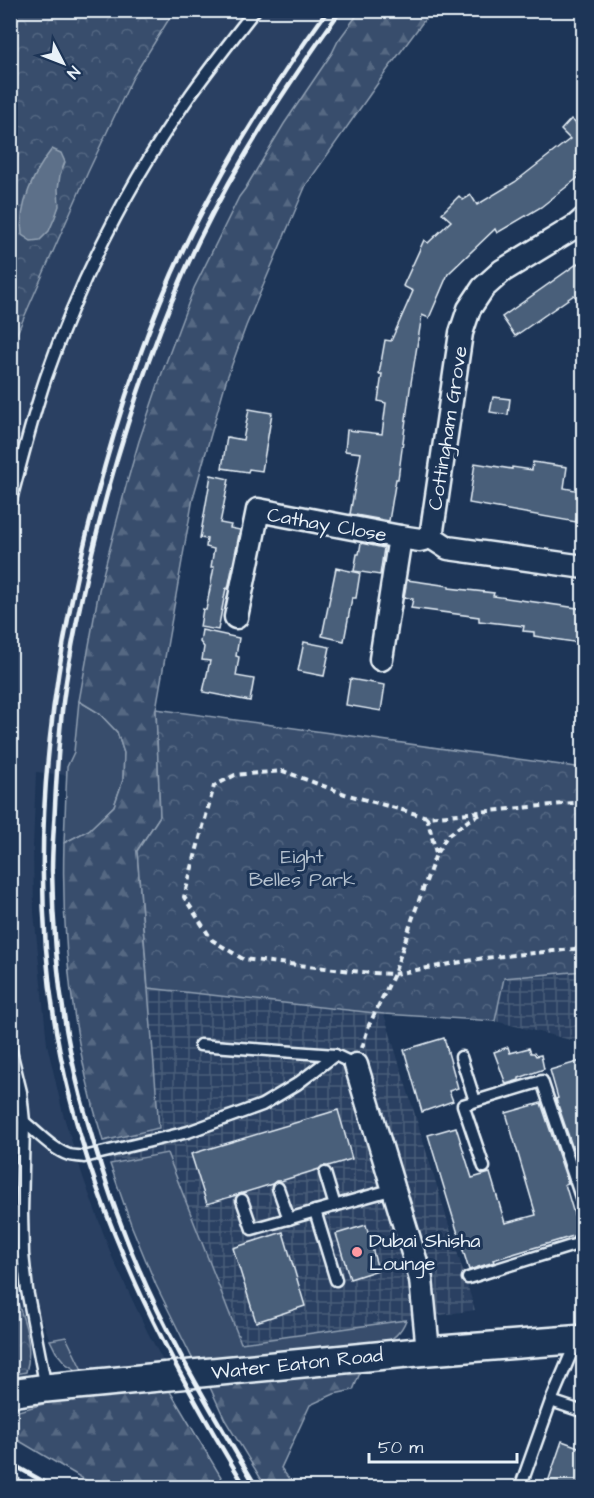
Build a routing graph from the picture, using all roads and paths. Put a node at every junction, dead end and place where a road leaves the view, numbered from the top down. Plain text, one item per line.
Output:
1 (255, 10) edge
2 (584, 219) edge
3 (10, 504) edge
4 (400, 537) junction
5 (431, 537) junction
6 (584, 567) edge
7 (236, 617) dead end
8 (381, 659) dead end
9 (584, 801) edge
10 (488, 811) junction
11 (427, 817) junction
12 (436, 854) junction
13 (584, 948) edge
14 (394, 974) junction
15 (200, 1046) dead end
16 (10, 1047) edge
17 (335, 1055) junction
18 (460, 1057) dead end
19 (356, 1065) junction
20 (475, 1101) junction
21 (24, 1122) junction
22 (484, 1167) dead end
23 (325, 1173) dead end
24 (278, 1188) dead end
25 (394, 1189) junction
26 (242, 1200) dead end
27 (335, 1206) junction
28 (584, 1206) edge
29 (315, 1211) junction
30 (289, 1219) junction
31 (584, 1242) edge
32 (468, 1278) dead end
33 (336, 1280) dead end
34 (580, 1339) edge
35 (428, 1351) junction
36 (46, 1388) junction
37 (10, 1393) edge
38 (551, 1401) junction
39 (584, 1412) edge
40 (520, 1488) edge

1 - 3 lane
2 - 5 street, Cottingham Grove
4 - 5 street, Cathay Close
4 - 7 street, Cathay Close
4 - 8 street
5 - 6 street, Cottingham Grove
9 - 10 path
10 - 11 path
10 - 12 path
11 - 12 path
11 - 14 path
12 - 14 path
13 - 14 path
14 - 19 path
15 - 17 lane
16 - 21 lane
17 - 19 lane
17 - 21 lane
18 - 20 lane
19 - 25 street
20 - 22 lane
20 - 28 lane
21 - 36 lane
23 - 27 lane
24 - 30 lane
25 - 27 lane
25 - 35 street
26 - 30 lane
27 - 29 lane
29 - 30 lane
29 - 33 lane
31 - 32 lane
34 - 35 street, Water Eaton Road
34 - 38 lane
35 - 36 street, Water Eaton Road
36 - 37 street, Water Eaton Road
38 - 39 lane
38 - 40 lane

